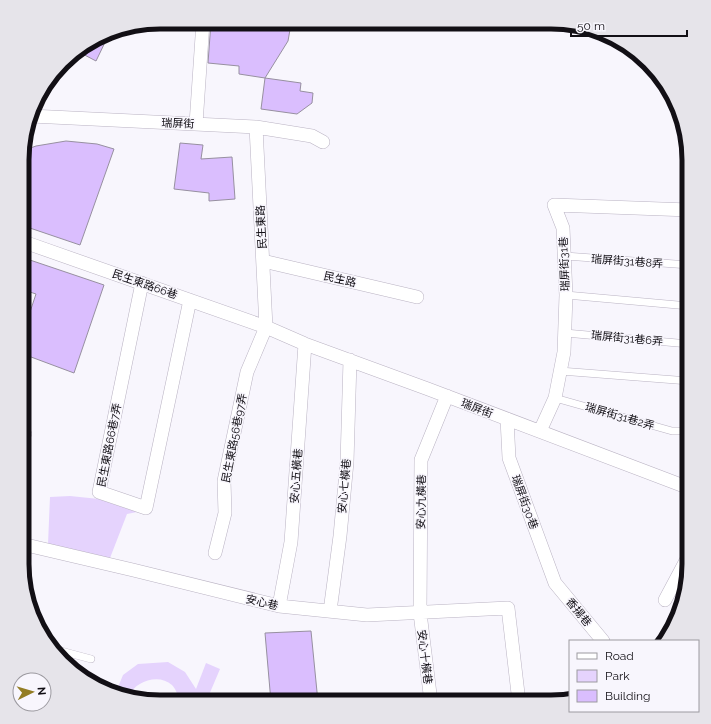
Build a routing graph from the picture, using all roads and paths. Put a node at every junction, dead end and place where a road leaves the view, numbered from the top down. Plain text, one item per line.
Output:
1 (203, 29) edge
2 (37, 116) edge
3 (196, 124) junction
4 (256, 127) junction
5 (323, 142) dead end
6 (682, 210) edge
7 (29, 244) edge
8 (565, 256) junction
9 (263, 261) junction
10 (682, 264) edge
11 (142, 283) junction
12 (566, 295) junction
13 (417, 297) dead end
14 (190, 300) junction
15 (682, 305) edge
16 (266, 327) junction
17 (565, 333) junction
18 (682, 343) edge
19 (306, 344) junction
20 (350, 360) junction
21 (560, 371) junction
22 (682, 380) edge
23 (447, 396) junction
24 (555, 398) junction
25 (507, 419) junction
26 (540, 431) junction
27 (682, 431) edge
28 (682, 485) edge
29 (29, 546) edge
30 (214, 553) dead end
31 (682, 568) edge
32 (555, 582) joint
33 (665, 600) dead end
34 (279, 606) junction
35 (330, 611) junction
36 (420, 613) junction
37 (602, 640) edge
38 (62, 651) edge
39 (91, 659) dead end
40 (430, 695) edge
41 (518, 695) edge

1 - 3 street
2 - 3 street, 瑞屏街
3 - 4 street, 瑞屏街
4 - 5 street, 瑞屏街
4 - 9 street, 民生東路
6 - 8 street, 瑞屏街31巷
7 - 11 street, 民生東路66巷
8 - 10 lane, 瑞屏街31巷8弄
8 - 12 street, 瑞屏街31巷
9 - 13 street, 民生路
9 - 16 street, 民生東路
11 - 14 street, 民生東路66巷
11 - 14 street, 民生東路66巷7弄
12 - 15 lane
12 - 17 street, 瑞屏街31巷
14 - 16 street, 民生東路66巷
16 - 19 street, 瑞屏街
16 - 30 street, 民生東路56巷97弄
17 - 18 lane, 瑞屏街31巷6弄
17 - 21 street, 瑞屏街31巷
19 - 20 street, 瑞屏街
19 - 34 street, 安心五橫巷
20 - 23 street, 瑞屏街
20 - 35 street, 安心七橫巷
21 - 22 lane
21 - 24 street, 瑞屏街31巷
23 - 25 street, 瑞屏街
23 - 36 street, 安心九橫巷
24 - 26 street, 瑞屏街31巷
24 - 27 lane, 瑞屏街31巷2弄
25 - 26 street, 瑞屏街
25 - 32 street, 瑞屏街30巷
26 - 28 street, 瑞屏街
29 - 34 street, 安心巷
31 - 33 street
32 - 37 street, 香揚巷
34 - 35 street, 安心巷
35 - 36 street, 安心巷
36 - 40 street, 安心十橫巷
36 - 41 street, 安心巷
38 - 39 lane

